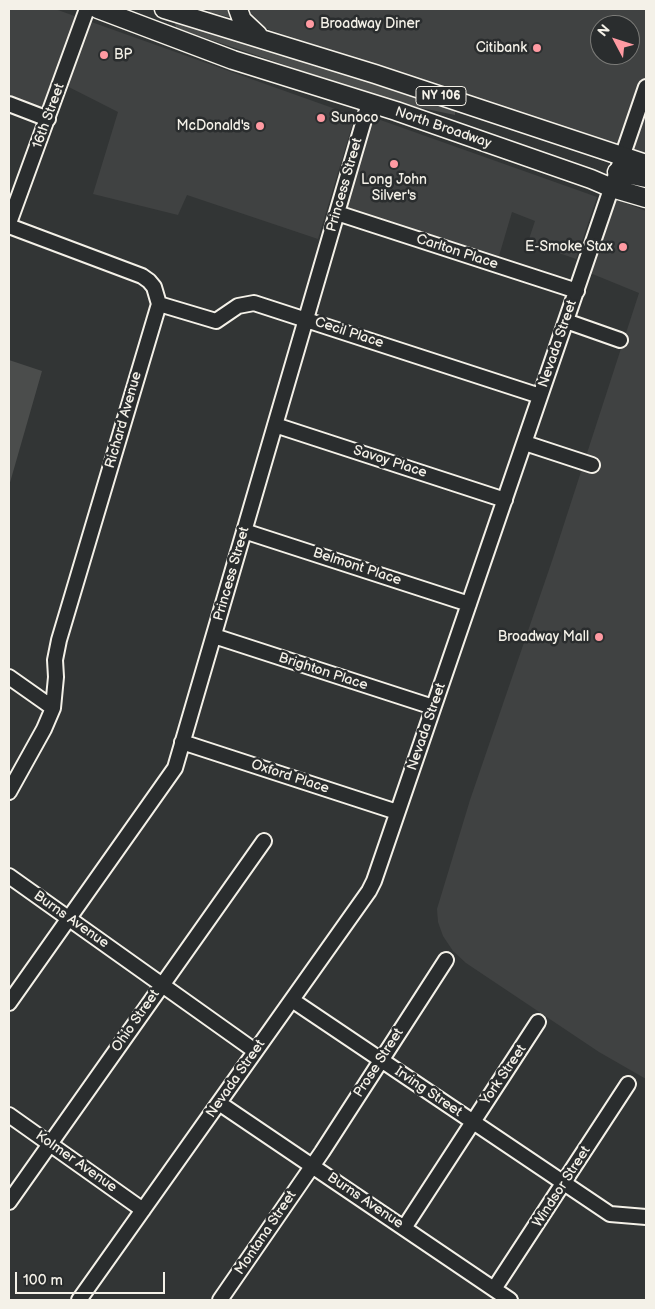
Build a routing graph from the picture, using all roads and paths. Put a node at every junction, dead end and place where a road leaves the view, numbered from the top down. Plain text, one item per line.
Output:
1 (87, 9) edge
2 (98, 9) edge
3 (238, 9) edge
4 (178, 11) edge
5 (144, 26) junction
6 (260, 37) junction
7 (646, 88) edge
8 (369, 103) junction
9 (9, 104) edge
10 (48, 119) junction
11 (646, 164) edge
12 (617, 172) junction
13 (646, 178) edge
14 (646, 198) edge
15 (337, 213) junction
16 (9, 225) edge
17 (577, 290) junction
18 (158, 304) junction
19 (306, 319) junction
20 (566, 321) junction
21 (620, 340) dead end
22 (540, 396) junction
23 (276, 425) junction
24 (525, 443) junction
25 (592, 465) dead end
26 (505, 500) junction
27 (244, 530) junction
28 (468, 604) junction
29 (214, 636) junction
30 (9, 677) edge
31 (433, 707) junction
32 (53, 708) junction
33 (182, 742) junction
34 (9, 792) edge
35 (397, 812) junction
36 (264, 841) dead end
37 (9, 876) edge
38 (69, 918) junction
39 (446, 960) dead end
40 (162, 984) junction
41 (292, 1000) junction
42 (9, 1003) edge
43 (538, 1022) dead end
44 (255, 1051) junction
45 (381, 1060) junction
46 (628, 1084) dead end
47 (219, 1103) junction
48 (9, 1115) edge
49 (472, 1122) junction
50 (50, 1144) junction
51 (312, 1165) junction
52 (564, 1184) junction
53 (9, 1202) edge
54 (143, 1210) junction
55 (646, 1217) edge
56 (404, 1228) junction
57 (494, 1289) junction
58 (79, 1300) edge
59 (220, 1300) edge
60 (510, 1300) edge

1 - 10 street, 16th Street
2 - 5 main road, North Broadway / NY 106
3 - 6 main road
4 - 5 main road
4 - 6 main road, North Broadway / NY 106
5 - 8 main road, North Broadway / NY 106
6 - 12 main road, North Broadway / NY 106
7 - 12 street, Nevada Street
8 - 12 main road, North Broadway / NY 106
8 - 15 street, Princess Street
9 - 10 street
10 - 16 street, 16th Street
11 - 12 main road, North Broadway / NY 106
12 - 13 main road
12 - 14 main road, North Broadway / NY 106
12 - 17 street, Nevada Street
15 - 17 street, Carlton Place
15 - 19 street, Princess Street
16 - 18 street
17 - 20 street, Nevada Street
18 - 19 street, Cecil Place
18 - 32 street, Richard Avenue
19 - 22 street, Cecil Place
19 - 23 street, Princess Street
20 - 21 street
20 - 22 street, Nevada Street
22 - 24 street, Nevada Street
23 - 26 street, Savoy Place
23 - 27 street, Princess Street
24 - 25 street
24 - 26 street, Nevada Street
26 - 28 street, Nevada Street
27 - 28 street, Belmont Place
27 - 29 street, Princess Street
28 - 31 street, Nevada Street
29 - 31 street, Brighton Place
29 - 33 street, Princess Street
30 - 32 street
31 - 35 street, Nevada Street
32 - 34 street, Richard Avenue
33 - 35 street, Oxford Place
33 - 38 street, Princess Street
35 - 41 street, Nevada Street
36 - 40 street, Ohio Street
37 - 38 street, Burns Avenue
38 - 40 street, Burns Avenue
38 - 42 street, Princess Street
39 - 45 street, Prose Street
40 - 44 street, Burns Avenue
40 - 50 street, Ohio Street
41 - 44 street, Nevada Street
41 - 45 street, Irving Street
43 - 49 street, York Street
44 - 47 street, Nevada Street
45 - 49 street, Irving Street
45 - 51 street, Prose Street
46 - 52 street, Windsor Street
47 - 51 street, Burns Avenue
47 - 54 street, Nevada Street
48 - 50 street, Kolmer Avenue
49 - 52 street, Irving Street
49 - 56 street, York Street
50 - 53 street, Ohio Street
50 - 54 street, Kolmer Avenue
51 - 56 street, Burns Avenue
51 - 59 street, Montana Street
52 - 55 street, Irving Street
52 - 57 street, Windsor Street
54 - 58 street, Nevada Street
56 - 57 street, Burns Avenue
57 - 60 street, Burns Avenue

